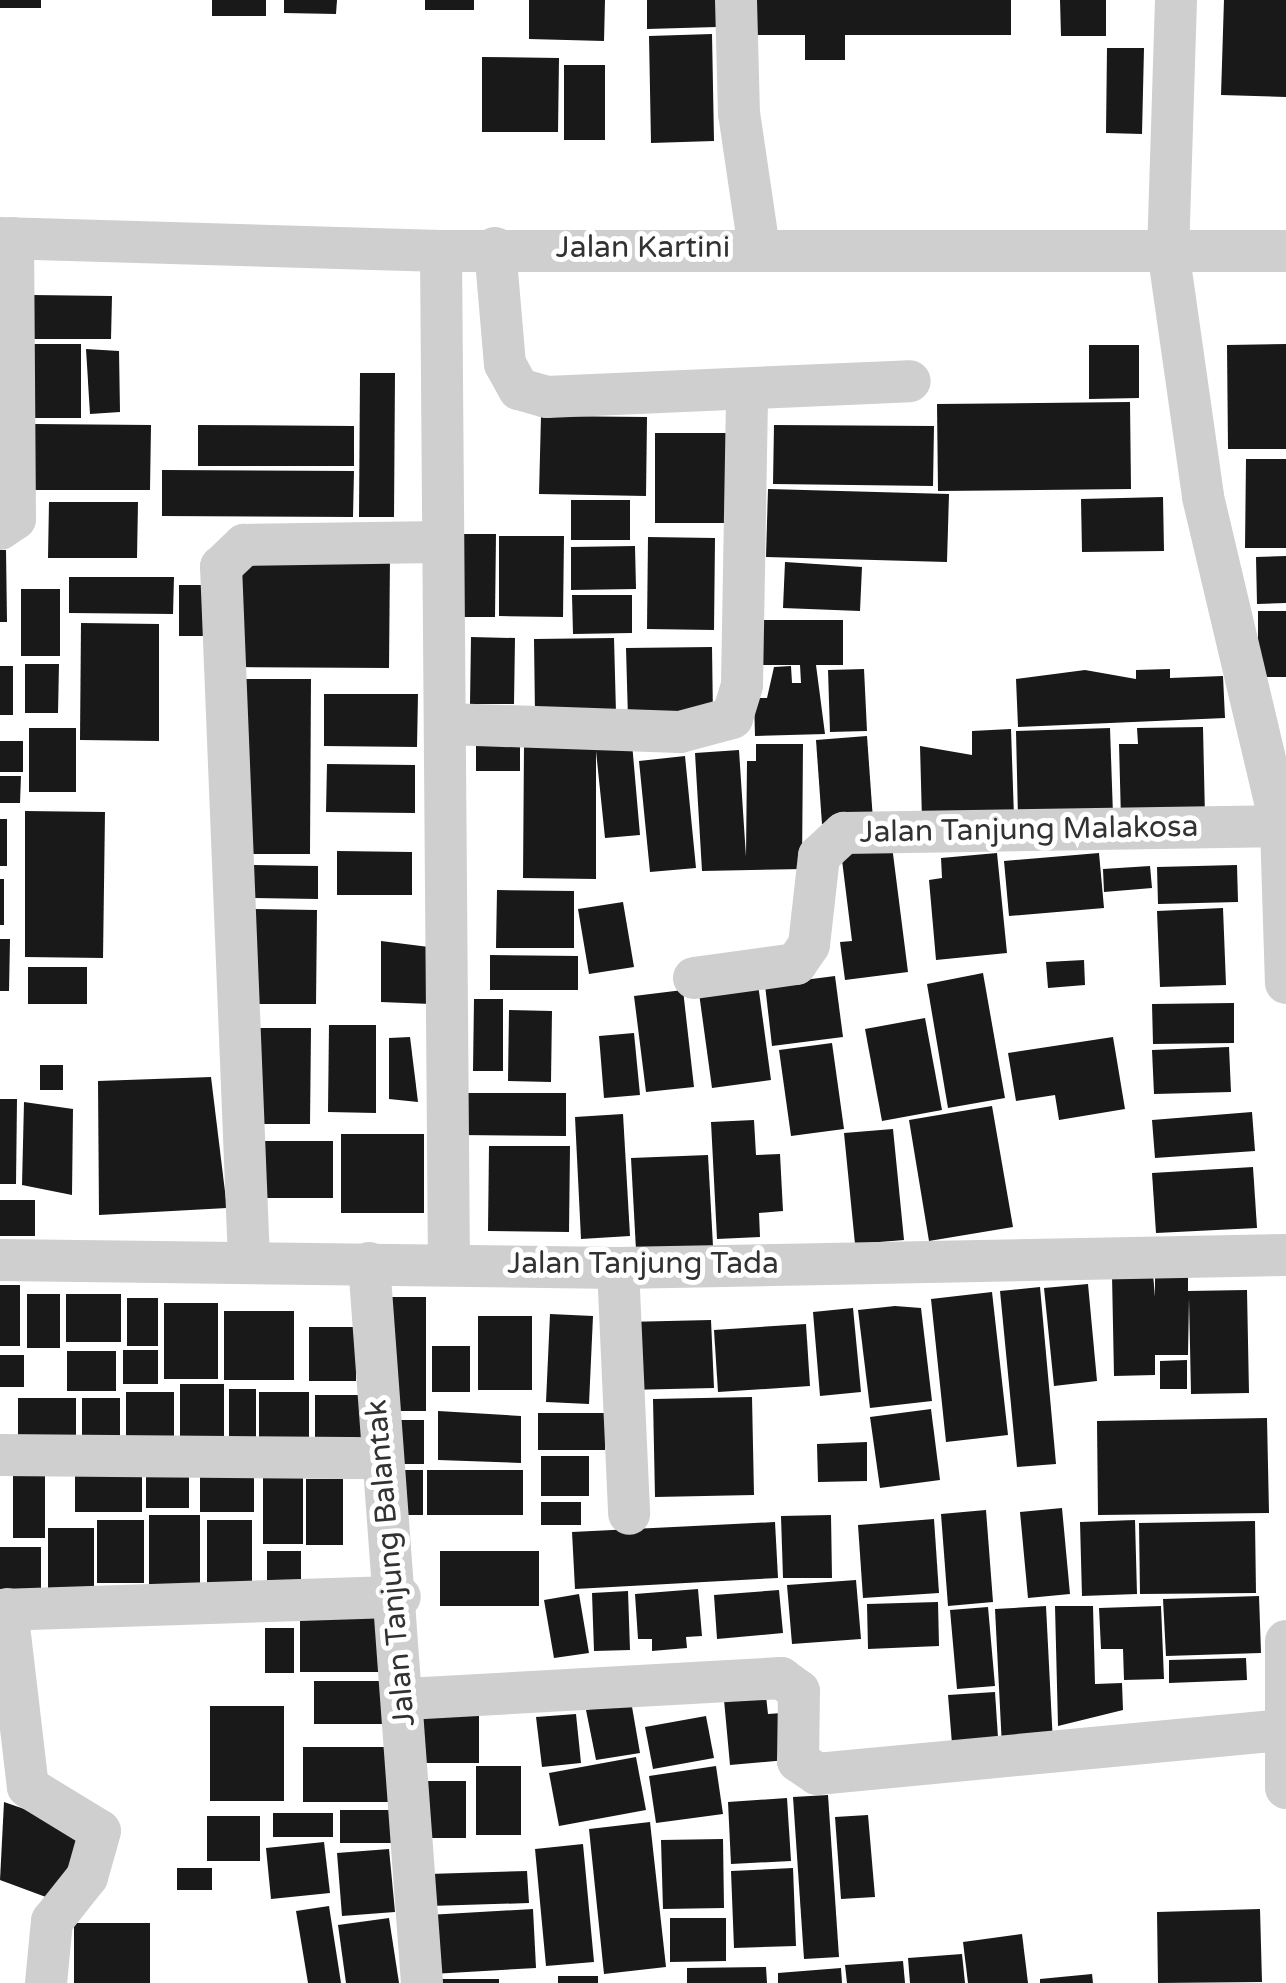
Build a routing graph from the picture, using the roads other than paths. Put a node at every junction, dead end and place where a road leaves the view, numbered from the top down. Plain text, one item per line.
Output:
1 (736, 0) edge
2 (1176, 0) edge
3 (7, 238) edge
4 (495, 248) junction
5 (758, 248) junction
6 (441, 250) junction
7 (1168, 250) junction
8 (1286, 251) edge
9 (910, 381) dead end
10 (747, 389) junction
11 (0, 528) edge
12 (439, 542) junction
13 (448, 724) junction
14 (1284, 826) edge
15 (694, 978) dead end
16 (1286, 983) edge
17 (1286, 1256) edge
18 (0, 1260) edge
19 (249, 1260) junction
20 (369, 1263) junction
21 (449, 1265) junction
22 (618, 1268) junction
23 (0, 1454) edge
24 (381, 1458) junction
25 (629, 1514) dead end
26 (400, 1597) junction
27 (4, 1610) edge
28 (1286, 1640) edge
29 (406, 1699) junction
30 (1284, 1730) edge
31 (1286, 1788) edge
32 (46, 1983) edge
33 (422, 1983) edge

1 - 5 street
2 - 7 street
3 - 6 street, Jalan Kartini
3 - 11 street
4 - 5 street, Jalan Kartini
4 - 6 street, Jalan Kartini
4 - 10 street
5 - 7 street, Jalan Kartini
6 - 12 street
7 - 8 street, Jalan Kartini
7 - 14 street
9 - 10 street
10 - 13 street
12 - 13 street
12 - 19 street
13 - 21 street
14 - 15 street, Jalan Tanjung Malakosa
14 - 16 street
17 - 22 street, Jalan Tanjung Tada
18 - 19 street, Jalan Tanjung Tada
19 - 20 street, Jalan Tanjung Tada
20 - 21 street, Jalan Tanjung Tada
20 - 24 street, Jalan Tanjung Balantak
21 - 22 street, Jalan Tanjung Tada
22 - 25 street
23 - 24 street
24 - 26 street, Jalan Tanjung Balantak
26 - 27 street
26 - 29 street, Jalan Tanjung Balantak
27 - 32 street
28 - 30 street
29 - 30 street
29 - 33 street, Jalan Tanjung Balantak
30 - 31 street

